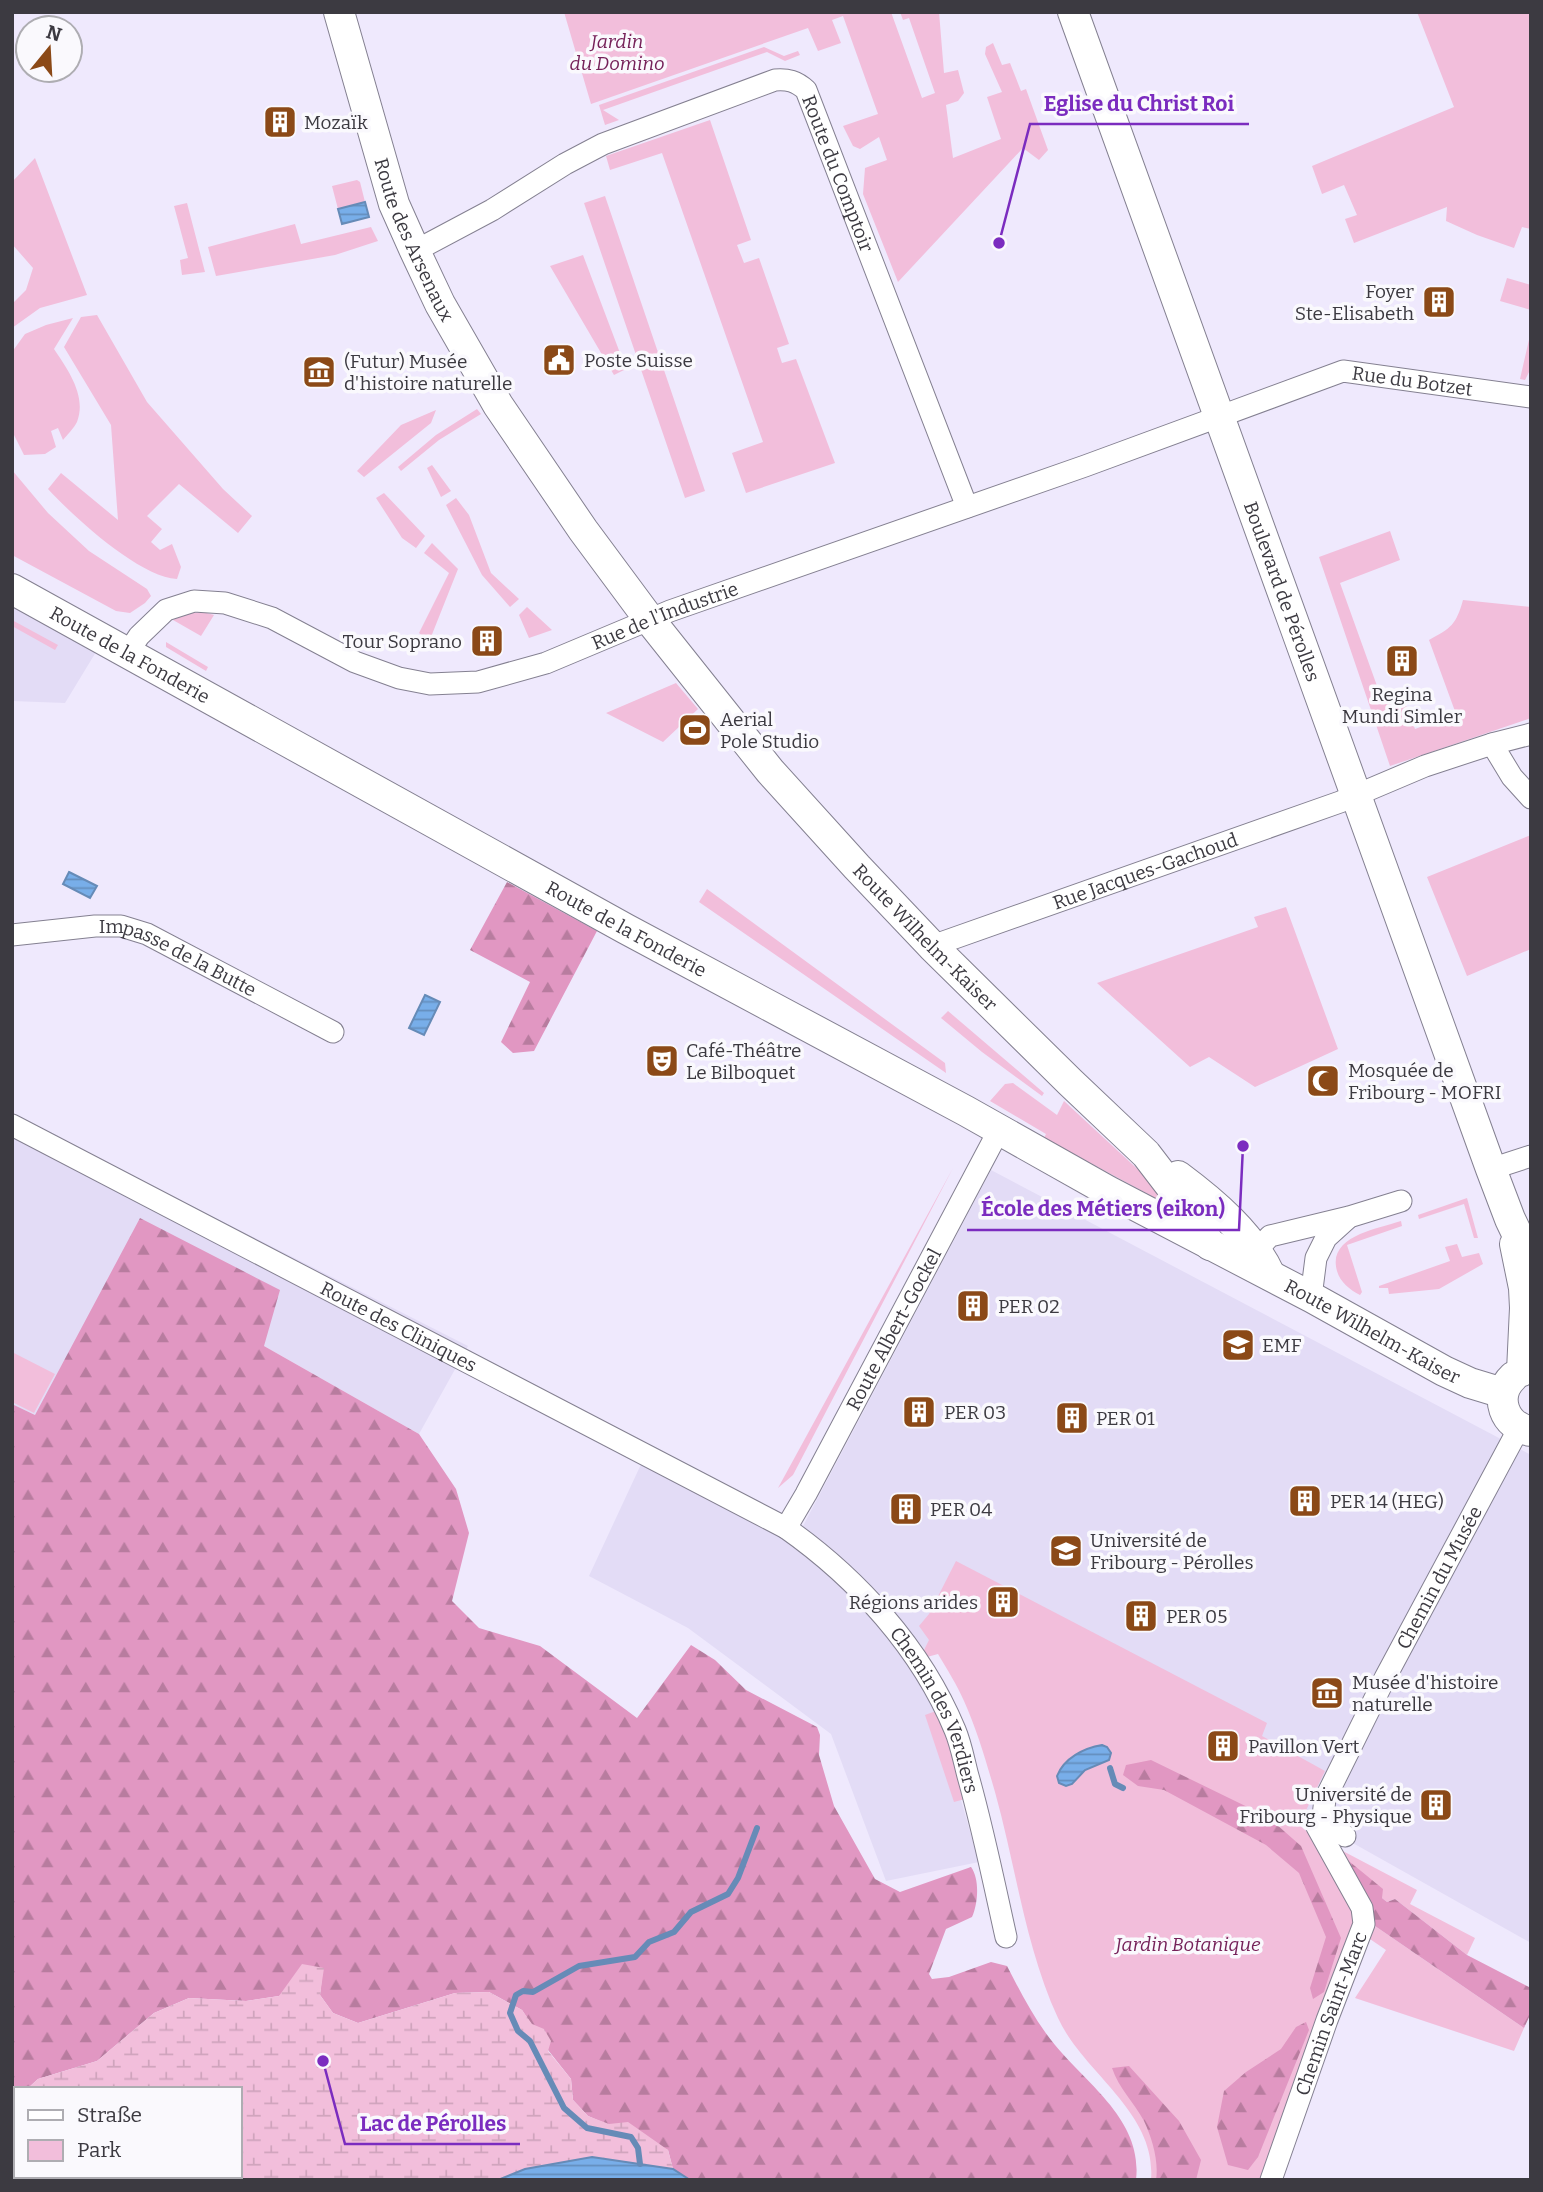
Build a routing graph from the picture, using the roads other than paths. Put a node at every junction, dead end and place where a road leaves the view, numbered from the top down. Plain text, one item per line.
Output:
1 (339, 12) edge
2 (1073, 12) edge
3 (415, 251) junction
4 (1531, 397) edge
5 (1219, 416) junction
6 (967, 507) junction
7 (12, 589) edge
8 (649, 619) junction
9 (127, 654) junction
10 (1531, 734) edge
11 (1492, 744) junction
12 (1356, 794) junction
13 (1531, 798) edge
14 (12, 935) edge
15 (932, 946) junction
16 (333, 1032) dead end
17 (12, 1125) edge
18 (999, 1130) junction
19 (1146, 1154) junction
20 (1531, 1156) edge
21 (1491, 1169) junction
22 (1401, 1201) dead end
23 (1349, 1217) junction
24 (1510, 1219) junction
25 (1210, 1246) junction
26 (1257, 1263) junction
27 (1531, 1263) edge
28 (1311, 1297) junction
29 (1526, 1370) edge
30 (1503, 1394) junction
31 (1525, 1430) edge
32 (786, 1528) junction
33 (1323, 1816) junction
34 (1345, 1836) dead end
35 (1006, 1937) dead end
36 (1271, 2180) edge

1 - 3 main road, Route des Arsenaux
2 - 5 main road, Boulevard de Pérolles
3 - 6 street, Route du Comptoir
3 - 8 main road, Route des Arsenaux
4 - 5 street, Rue du Botzet
5 - 6 street, Rue de l'Industrie
5 - 12 main road, Boulevard de Pérolles
6 - 8 street, Rue de l'Industrie
7 - 9 main road, Route de la Fonderie
8 - 9 street, Rue de l'Industrie
8 - 15 main road, Route Wilhelm-Kaiser
9 - 18 main road, Route de la Fonderie
10 - 11 street, Rue Jacques-Gachoud
11 - 12 street, Rue Jacques-Gachoud
11 - 13 street
12 - 15 street, Rue Jacques-Gachoud
12 - 21 main road, Boulevard de Pérolles
14 - 16 street, Impasse de la Butte
15 - 19 main road, Route Wilhelm-Kaiser
17 - 32 street, Route des Cliniques
18 - 25 main road, Route de la Fonderie
18 - 32 street, Route Albert-Gockel
19 - 25 main road, Route Wilhelm-Kaiser
19 - 26 main road
20 - 21 street
21 - 24 main road, Boulevard de Pérolles
22 - 23 street
23 - 26 street
23 - 28 street
24 - 27 main road, Boulevard de Pérolles
24 - 29 main road, Boulevard de Pérolles
25 - 26 main road, Route de la Fonderie
26 - 28 main road, Route Wilhelm-Kaiser
28 - 30 main road, Route Wilhelm-Kaiser
29 - 30 main road, Boulevard de Pérolles
30 - 31 main road
31 - 33 street, Chemin du Musée
32 - 35 street, Chemin des Verdiers
33 - 34 street
33 - 36 street, Chemin Saint-Marc

